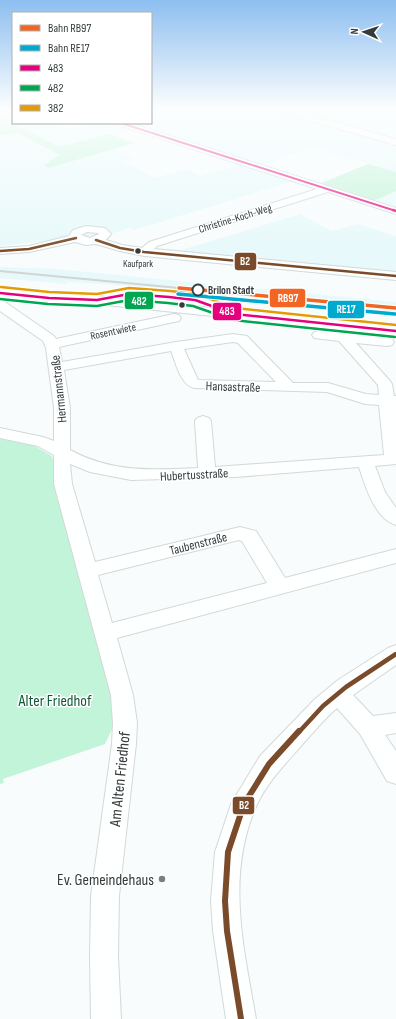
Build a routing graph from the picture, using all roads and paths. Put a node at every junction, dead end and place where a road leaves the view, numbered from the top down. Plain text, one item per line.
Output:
1 (230, 158) edge
2 (328, 189) junction
3 (396, 211) edge
4 (0, 252) edge
5 (144, 252) junction
6 (396, 276) edge
7 (0, 293) edge
8 (101, 300) junction
9 (0, 305) edge
10 (174, 318) junction
11 (396, 331) edge
12 (344, 338) junction
13 (396, 343) edge
14 (52, 344) junction
15 (176, 346) junction
16 (57, 366) junction
17 (289, 387) junction
18 (392, 401) edge
19 (203, 421) dead end
20 (0, 433) edge
21 (62, 451) junction
22 (395, 459) edge
23 (365, 461) junction
24 (207, 473) junction
25 (396, 519) edge
26 (396, 556) edge
27 (88, 571) junction
28 (280, 587) junction
29 (106, 633) junction
30 (396, 654) edge
31 (338, 694) junction
32 (396, 724) edge
33 (368, 727) junction
34 (396, 773) edge
35 (106, 1019) edge
36 (241, 1019) edge

1 - 2 street
2 - 3 street
2 - 5 street, Christine-Koch-Weg
4 - 5 street
5 - 6 street
7 - 8 street
8 - 10 street, Rosentwiete
8 - 11 street
9 - 14 street, Hermannstraße
10 - 12 street, Rosentwiete
10 - 14 street, Rosentwiete
12 - 13 street, Rosentwiete
12 - 18 street
14 - 16 street, Hermannstraße
15 - 16 street, Hansastraße
15 - 17 street, Hansastraße
15 - 17 street, Hansastraße
16 - 21 street, Hermannstraße
17 - 18 street, Hansastraße
18 - 22 street
19 - 24 street
20 - 21 street, Hubertusstraße
21 - 24 street, Hubertusstraße
21 - 27 street, Am Alten Friedhof
22 - 23 street, Hubertusstraße
23 - 24 street, Hubertusstraße
23 - 25 street
26 - 28 street
27 - 28 street, Taubenstraße
27 - 29 street, Am Alten Friedhof
28 - 29 street
29 - 35 street, Am Alten Friedhof
30 - 31 street
31 - 33 street
31 - 36 street
32 - 33 street
33 - 34 street

